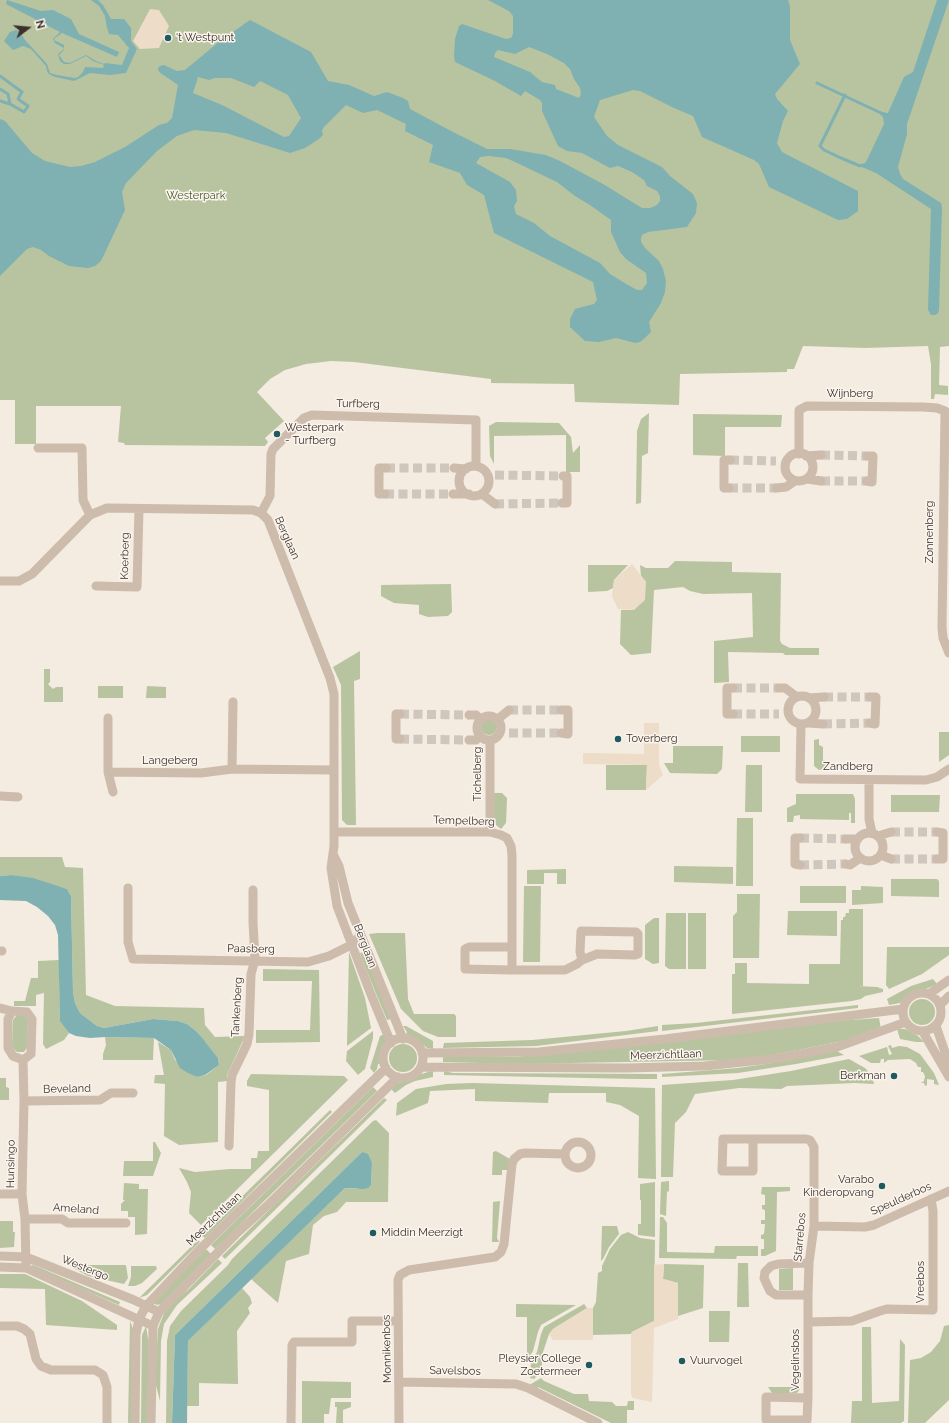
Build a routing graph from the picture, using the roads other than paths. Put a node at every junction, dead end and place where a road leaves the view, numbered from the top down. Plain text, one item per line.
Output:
1 (947, 408) edge
2 (38, 448) dead end
3 (803, 455) junction
4 (821, 455) tunnel mouth
5 (867, 456) dead end
6 (787, 459) junction
7 (730, 460) dead end
8 (776, 461) tunnel mouth
9 (476, 466) junction
10 (386, 468) dead end
11 (454, 468) tunnel mouth
12 (466, 469) junction
13 (563, 476) dead end
14 (806, 478) junction
15 (795, 481) junction
16 (821, 481) tunnel mouth
17 (867, 481) dead end
18 (729, 488) dead end
19 (776, 488) tunnel mouth
20 (386, 494) dead end
21 (453, 494) tunnel mouth
22 (469, 494) junction
23 (482, 494) junction
24 (562, 503) dead end
25 (495, 504) tunnel mouth
26 (139, 509) junction
27 (261, 514) junction
28 (90, 515) junction
29 (0, 581) edge
30 (96, 586) dead end
31 (949, 653) edge
32 (733, 688) dead end
33 (779, 688) tunnel mouth
34 (797, 697) junction
35 (824, 697) tunnel mouth
36 (870, 697) dead end
37 (808, 698) junction
38 (233, 702) dead end
39 (509, 710) tunnel mouth
40 (561, 710) dead end
41 (400, 714) dead end
42 (733, 714) dead end
43 (469, 715) tunnel mouth
44 (108, 718) dead end
45 (480, 719) junction
46 (498, 719) junction
47 (870, 723) dead end
48 (805, 724) junction
49 (823, 724) tunnel mouth
50 (561, 733) dead end
51 (480, 736) junction
52 (400, 739) dead end
53 (469, 740) tunnel mouth
54 (490, 740) junction
55 (232, 769) junction
56 (334, 770) junction
57 (949, 770) edge
58 (108, 772) junction
59 (869, 780) junction
60 (113, 792) dead end
61 (0, 796) edge
62 (18, 796) dead end
63 (334, 832) junction
64 (490, 832) junction
65 (891, 832) tunnel mouth
66 (937, 832) dead end
67 (875, 835) junction
68 (800, 838) dead end
69 (846, 838) tunnel mouth
70 (858, 839) junction
71 (333, 854) junction
72 (881, 856) junction
73 (860, 858) junction
74 (891, 859) tunnel mouth
75 (937, 859) dead end
76 (846, 864) tunnel mouth
77 (800, 865) dead end
78 (128, 888) dead end
79 (253, 890) dead end
80 (361, 935) junction
81 (351, 944) junction
82 (512, 947) junction
83 (255, 960) junction
84 (582, 960) junction
85 (512, 970) junction
86 (949, 980) edge
87 (929, 994) junction
88 (949, 996) edge
89 (940, 1005) junction
90 (0, 1008) edge
91 (903, 1009) junction
92 (12, 1011) junction
93 (906, 1022) junction
94 (936, 1026) junction
95 (923, 1032) junction
96 (403, 1039) junction
97 (391, 1043) junction
98 (422, 1053) junction
99 (23, 1060) junction
100 (949, 1064) edge
101 (421, 1066) junction
102 (386, 1068) junction
103 (398, 1077) junction
104 (949, 1077) edge
105 (133, 1093) dead end
106 (24, 1101) junction
107 (753, 1139) junction
108 (230, 1146) dead end
109 (565, 1154) dead end
110 (949, 1191) edge
111 (0, 1194) edge
112 (22, 1194) junction
113 (931, 1199) junction
114 (26, 1219) junction
115 (126, 1223) dead end
116 (814, 1226) junction
117 (0, 1256) edge
118 (26, 1258) junction
119 (809, 1263) junction
120 (0, 1267) edge
121 (26, 1268) junction
122 (808, 1295) junction
123 (146, 1306) junction
124 (159, 1312) junction
125 (139, 1319) junction
126 (398, 1321) junction
127 (808, 1322) junction
128 (0, 1326) edge
129 (153, 1326) junction
130 (399, 1382) junction
131 (808, 1398) junction
132 (107, 1423) edge
133 (135, 1423) edge
134 (151, 1423) edge
135 (291, 1423) edge
136 (399, 1423) edge
137 (598, 1423) edge

1 - 3 street, Wijnberg
1 - 31 street, Zonnenberg
2 - 28 street
3 - 4 street
3 - 6 street
3 - 14 street, Wijnberg
5 - 17 street
6 - 8 street
6 - 15 street
7 - 18 street
9 - 12 street
9 - 23 street
9 - 27 street, Turfberg
10 - 20 street
11 - 12 street
12 - 22 street
13 - 24 street
14 - 15 street
14 - 16 street
15 - 19 street
21 - 22 street
22 - 23 street
23 - 25 street
26 - 27 street, Berglaan
26 - 28 street, Berglaan
26 - 30 street, Koerberg
27 - 56 street, Berglaan
28 - 29 street, Berglaan
32 - 42 street
33 - 34 street
34 - 37 street
34 - 48 street
35 - 37 street
36 - 47 street
37 - 48 street, Zandberg
38 - 55 street
39 - 46 street
40 - 50 street
41 - 52 street
43 - 45 street
44 - 58 street
45 - 46 street
45 - 51 street
46 - 54 street
48 - 49 street
48 - 59 street, Zandberg
51 - 53 street, Tichelberg
51 - 54 street
54 - 64 street, Tichelberg
55 - 56 street, Langeberg
55 - 58 street, Langeberg
56 - 63 street, Berglaan
57 - 59 street, Zandberg
58 - 60 street
59 - 67 street
61 - 62 street
63 - 64 street, Tempelberg
63 - 71 street, Berglaan
64 - 82 street, Tempelberg
65 - 67 street
66 - 75 street
67 - 70 street
67 - 72 street
68 - 77 street
69 - 70 street
70 - 73 street
71 - 80 street, Berglaan
71 - 81 street, Berglaan
72 - 73 street
72 - 74 street
73 - 76 street
78 - 83 street, Paasberg
79 - 83 street, Tankenberg
80 - 81 street, Paasberg
80 - 96 street, Berglaan
81 - 83 street, Paasberg
81 - 97 street, Berglaan
82 - 85 street, Tempelberg
82 - 85 street
83 - 108 street, Tankenberg
84 - 84 street
84 - 85 street
86 - 87 street
87 - 89 street
87 - 91 street
88 - 89 street
89 - 94 street
90 - 92 street
91 - 93 street
91 - 98 street, Meerzichtlaan
92 - 99 street
92 - 99 street, Hunsingo
93 - 95 street
93 - 101 street, Meerzichtlaan
94 - 95 street
94 - 100 street
95 - 104 street
96 - 97 street
96 - 98 street
97 - 102 street
98 - 101 street
99 - 106 street, Hunsingo
101 - 103 street
102 - 103 street
102 - 123 street, Meerzichtlaan
103 - 124 street
105 - 106 street, Beveland
106 - 112 street, Hunsingo
107 - 107 street, Starrebos
107 - 116 street, Starrebos
109 - 126 street, Monnikenbos
110 - 113 street, Speulderbos
111 - 112 street
112 - 114 street, Hunsingo
113 - 116 street, Speulderbos
113 - 127 street, Vreebos
114 - 115 street, Ameland
114 - 118 street, Hunsingo
116 - 119 street, Starrebos
117 - 118 street, Westergo
118 - 121 street, Hunsingo
118 - 123 street, Westergo
119 - 122 street, Starrebos
119 - 122 street
120 - 121 street, Westergo
121 - 125 street, Westergo
122 - 127 street, Starrebos
123 - 124 street, Westergo
123 - 125 street, Meerzichtlaan
124 - 129 street
125 - 129 street, Westergo
125 - 133 street, Meerzichtlaan
126 - 130 street, Monnikenbos
126 - 135 street
127 - 131 street, Vegelinsbos
128 - 132 street
129 - 134 street
130 - 136 street, Monnikenbos
130 - 137 street, Savelsbos
131 - 131 street, Vegelinsbos

